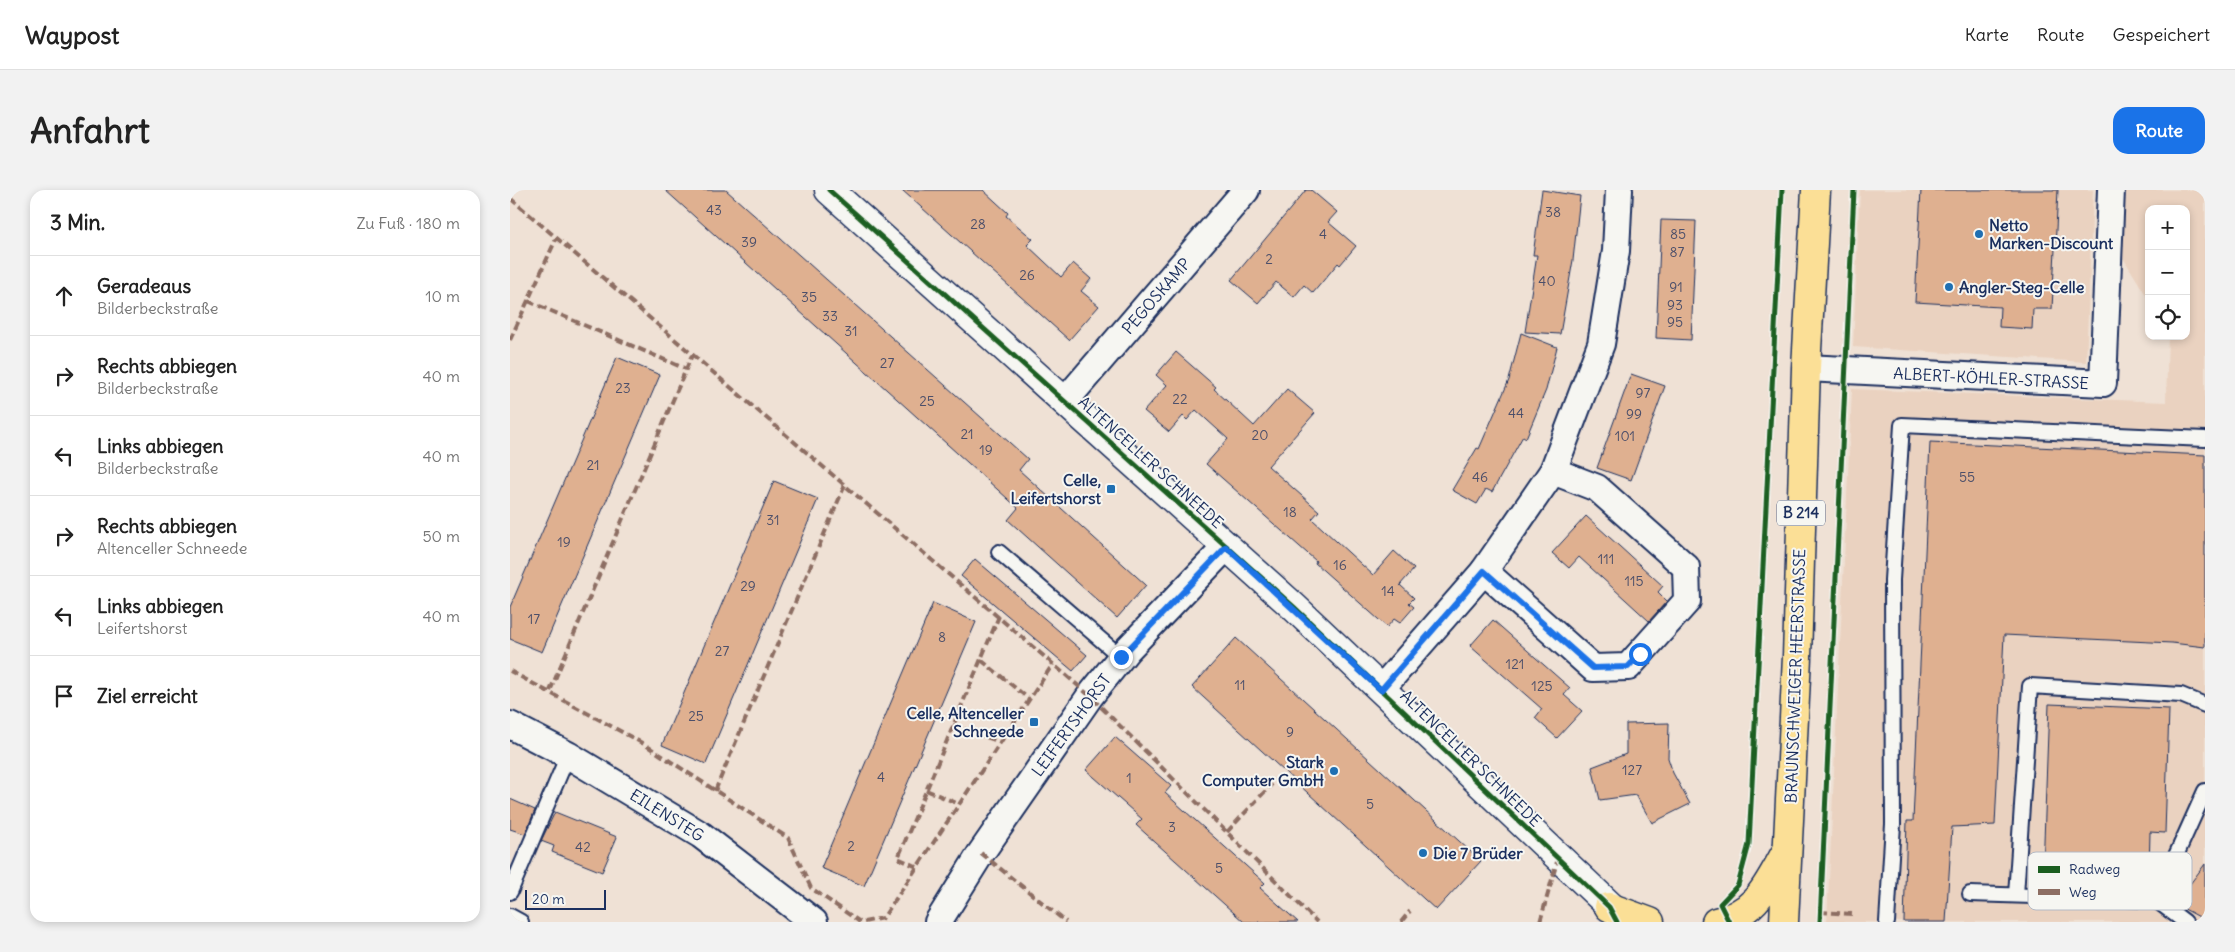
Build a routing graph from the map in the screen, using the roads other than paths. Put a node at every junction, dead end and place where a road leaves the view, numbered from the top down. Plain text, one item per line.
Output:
1 (829, 190) edge
2 (1246, 190) edge
3 (1618, 190) edge
4 (1816, 190) edge
5 (2111, 190) edge
6 (1806, 368) junction
7 (1065, 401) junction
8 (2205, 439) edge
9 (1553, 471) junction
10 (1226, 547) junction
11 (999, 552) dead end
12 (1484, 571) junction
13 (1121, 657) junction
14 (1381, 690) junction
15 (2205, 705) edge
16 (510, 725) edge
17 (568, 755) junction
18 (2205, 791) edge
19 (1788, 849) junction
20 (2178, 852) edge
21 (510, 892) edge
22 (1970, 894) dead end
23 (2016, 895) junction
24 (2028, 895) edge
25 (2169, 910) edge
26 (510, 916) edge
27 (1617, 917) edge
28 (522, 922) edge
29 (814, 922) edge
30 (938, 922) edge
31 (1650, 922) edge
32 (1716, 922) edge
33 (1784, 922) edge
34 (1796, 922) edge
35 (1887, 922) edge
36 (2184, 922) edge

1 - 7 main road, ALTENCELLER SCHNEEDE
2 - 7 street, PEGOSKAMP
3 - 9 street
4 - 6 main road, BRAUNSCHWEIGER HEERSTRASSE / B 214
5 - 6 street, ALBERT-KÖHLER-STRASSE
6 - 19 main road, BRAUNSCHWEIGER HEERSTRASSE / B 214
7 - 10 main road, ALTENCELLER SCHNEEDE
8 - 35 lane
9 - 12 street
9 - 12 street
10 - 13 street, LEIFERTSHORST
10 - 14 main road, ALTENCELLER SCHNEEDE
11 - 13 lane
12 - 14 street
13 - 30 street, LEIFERTSHORST
14 - 27 main road, ALTENCELLER SCHNEEDE
15 - 23 lane
16 - 17 street, EILENSTEG
17 - 21 lane
17 - 29 street, EILENSTEG
18 - 20 lane
19 - 32 main road
19 - 33 main road, BRAUNSCHWEIGER HEERSTRASSE / B 214
19 - 34 main road
22 - 23 lane
23 - 24 lane
25 - 36 lane
26 - 28 lane
27 - 31 main road

